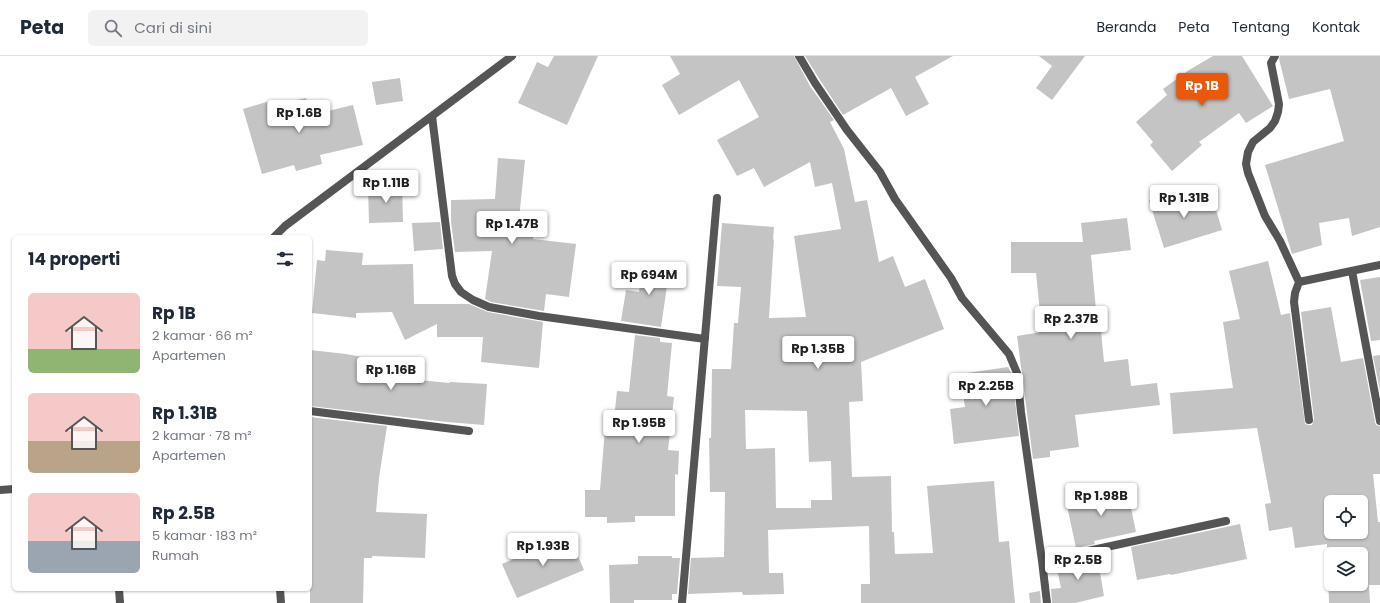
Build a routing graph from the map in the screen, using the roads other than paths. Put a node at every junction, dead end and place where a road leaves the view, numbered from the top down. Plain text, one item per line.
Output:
1 (512, 56) edge
2 (799, 56) edge
3 (1275, 56) edge
4 (432, 116) junction
5 (717, 198) dead end
6 (276, 235) edge
7 (1380, 265) edge
8 (1352, 271) junction
9 (1299, 282) junction
10 (705, 339) junction
11 (312, 411) edge
12 (1309, 420) dead end
13 (1380, 421) edge
14 (469, 431) dead end
15 (12, 489) edge
16 (0, 490) edge
17 (1226, 521) dead end
18 (1042, 561) junction
19 (119, 591) edge
20 (280, 591) edge
21 (120, 603) edge
22 (281, 603) edge
23 (682, 603) edge
24 (1047, 603) edge

1 - 4 street
2 - 18 street
3 - 9 street
4 - 6 street
4 - 10 street
5 - 10 street
7 - 8 street
8 - 9 street
8 - 13 street
9 - 12 street
10 - 23 street
11 - 14 street
15 - 16 street
17 - 18 street
18 - 24 street
19 - 21 street
20 - 22 street

